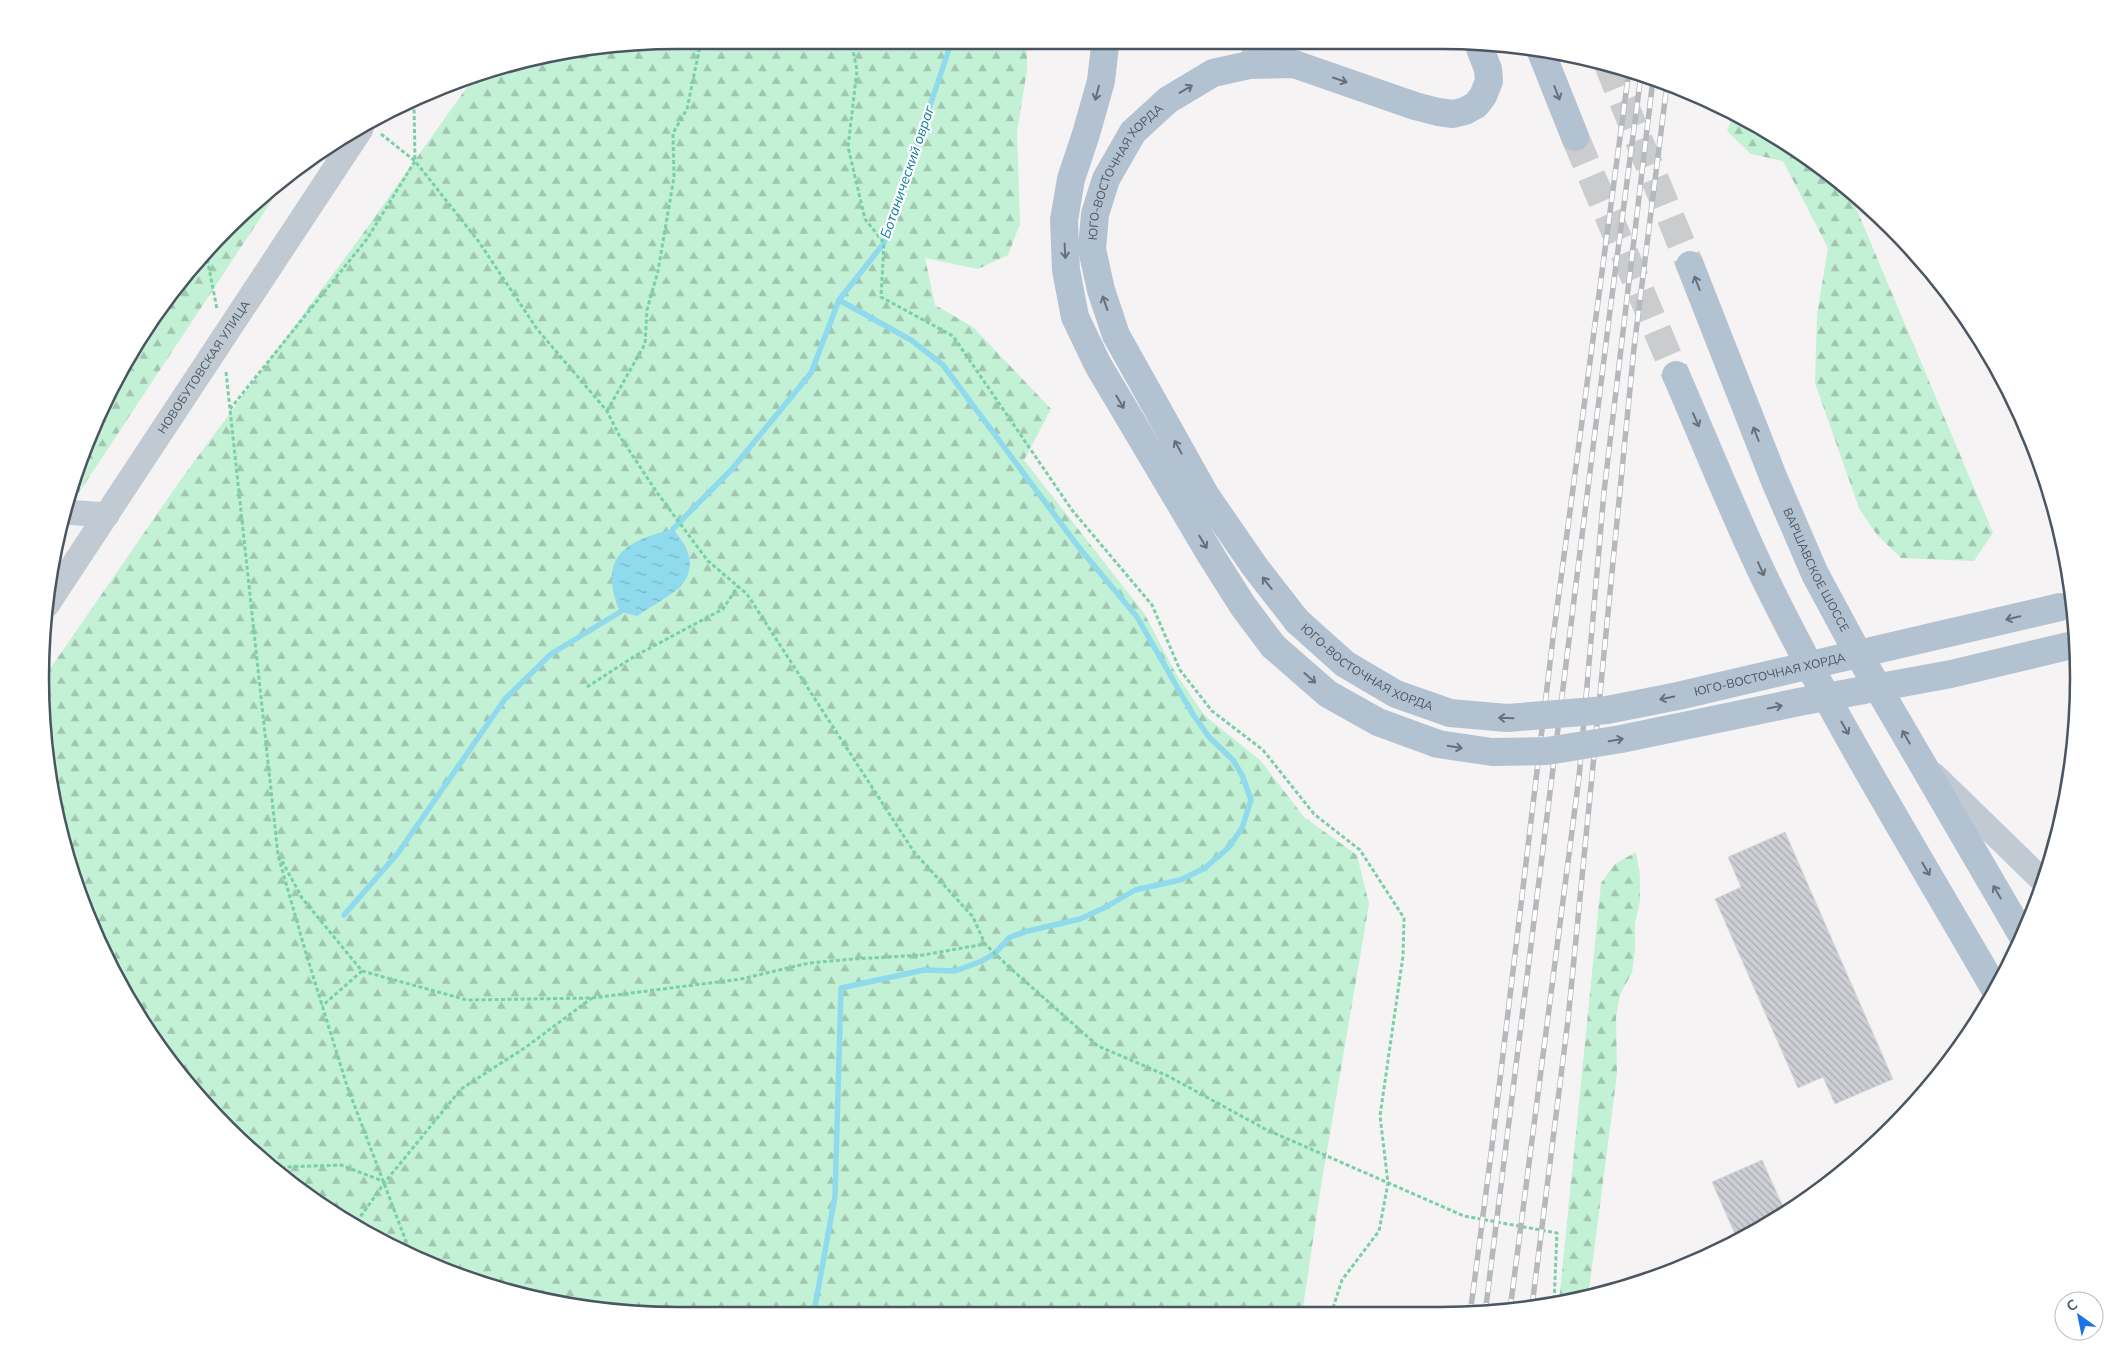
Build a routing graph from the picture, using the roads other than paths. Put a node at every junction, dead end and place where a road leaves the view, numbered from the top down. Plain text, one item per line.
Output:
1 (1105, 49) edge
2 (1260, 49) edge
3 (1481, 50) edge
4 (1543, 57) edge
5 (1294, 64) junction
6 (369, 130) edge
7 (1575, 137) tunnel mouth
8 (1690, 265) tunnel mouth
9 (1676, 375) tunnel mouth
10 (71, 512) edge
11 (107, 515) junction
12 (54, 594) edge
13 (2066, 606) edge
14 (2069, 646) edge
15 (1922, 763) junction
16 (2003, 842) junction
17 (2041, 867) edge
18 (2038, 876) edge
19 (2018, 928) edge
20 (1991, 983) edge

1 -> 14 main road, bridge
2 - 5 street
5 -> 3 main road
4 -> 7 main road
13 -> 5 main road, ЮГО-ВОСТОЧНАЯ ХОРДА, bridge
6 - 11 street, НОВОБУТОВСКАЯ УЛИЦА
15 -> 8 main road, ВАРШАВСКОЕ ШОССЕ
9 -> 20 main road
10 - 11 street
11 - 12 street, НОВОБУТОВСКАЯ УЛИЦА
15 - 16 street
19 -> 15 main road, ВАРШАВСКОЕ ШОССЕ
16 - 17 street
16 - 18 street

